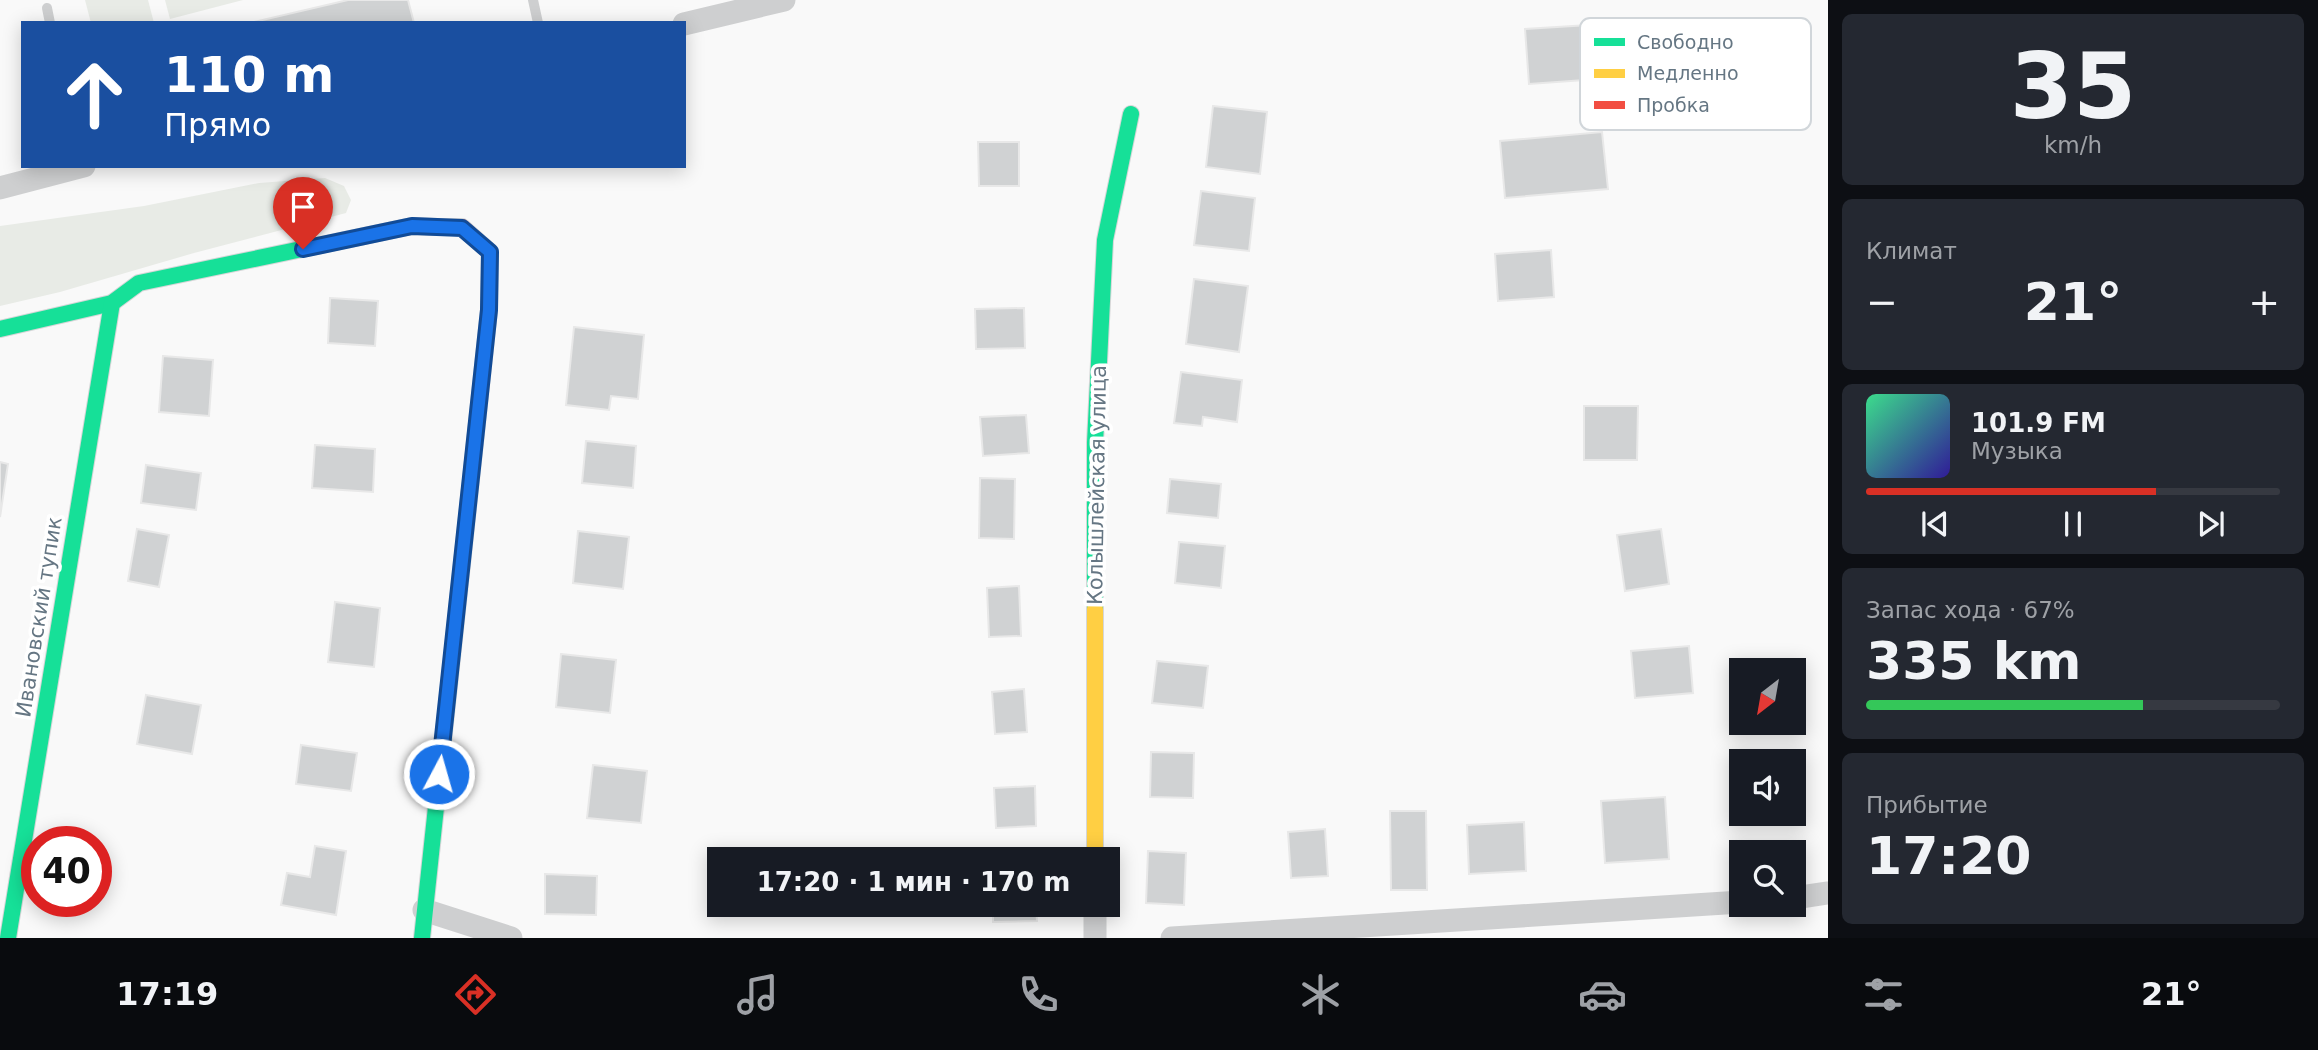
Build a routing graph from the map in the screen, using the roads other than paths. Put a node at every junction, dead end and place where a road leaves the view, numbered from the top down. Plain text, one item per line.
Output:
1 (533, 0) edge
2 (785, 0) edge
3 (47, 9) dead end
4 (50, 21) edge
5 (538, 21) edge
6 (686, 24) edge
7 (1131, 114) dead end
8 (75, 168) edge
9 (0, 188) edge
10 (112, 303) junction
11 (0, 329) edge
12 (1095, 847) edge
13 (1828, 893) edge
14 (1806, 896) edge
15 (1729, 903) edge
16 (424, 910) junction
17 (1095, 917) edge
18 (8, 938) edge
19 (422, 938) edge
20 (511, 938) edge
21 (1094, 938) edge
22 (1172, 938) edge

1 - 5 lane
2 - 6 street
3 - 4 lane
7 - 12 street, Колышлейская улица
8 - 9 street
10 - 11 street
10 - 16 street
10 - 18 street, Ивановский тупик
13 - 14 street
15 - 22 street
16 - 19 street
16 - 20 street
17 - 21 street

